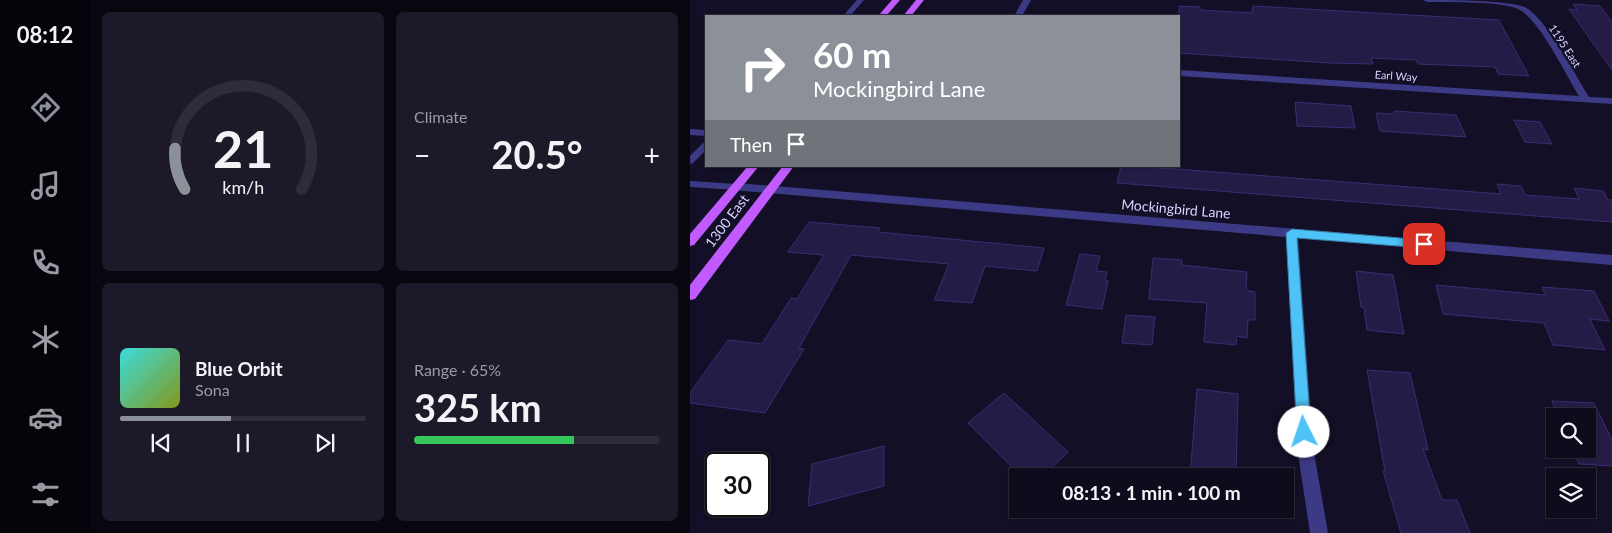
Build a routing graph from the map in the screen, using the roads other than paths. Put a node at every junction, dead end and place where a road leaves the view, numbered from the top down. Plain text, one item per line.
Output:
1 (861, 0) edge
2 (896, 0) edge
3 (920, 0) edge
4 (1027, 0) edge
5 (1426, 0) edge
6 (847, 15) edge
7 (883, 15) edge
8 (909, 15) edge
9 (1019, 15) edge
10 (1180, 73) edge
11 (1586, 99) junction
12 (1612, 101) edge
13 (690, 132) edge
14 (705, 133) edge
15 (705, 146) edge
16 (690, 161) edge
17 (753, 167) edge
18 (788, 167) edge
19 (690, 184) edge
20 (737, 187) junction
21 (770, 190) junction
22 (1292, 233) junction
23 (690, 242) edge
24 (1612, 260) edge
25 (690, 295) edge
26 (1319, 533) edge

1 - 6 lane
2 - 7 main road
3 - 8 main road
4 - 9 street
5 - 11 street, 1195 East
10 - 11 street, Earl Way
11 - 12 street, Earl Way
13 - 14 lane
15 - 16 lane
17 - 20 main road, 1300 East
18 - 21 main road, 1300 East
19 - 20 lane
20 - 21 street, Mockingbird Lane
20 - 23 main road, 1300 East
21 - 22 street, Mockingbird Lane
21 - 25 main road, 1300 East
22 - 24 street, Mockingbird Lane
22 - 26 street

